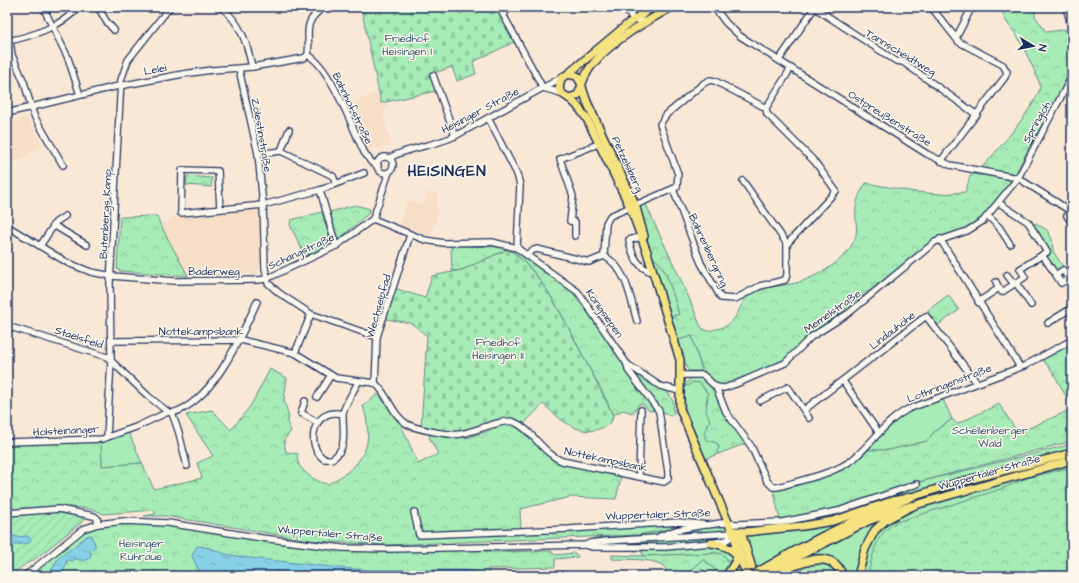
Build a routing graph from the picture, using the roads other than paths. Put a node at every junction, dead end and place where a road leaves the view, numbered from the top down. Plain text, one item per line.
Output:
1 (43, 7) edge
2 (79, 7) edge
3 (98, 7) edge
4 (170, 7) edge
5 (221, 7) edge
6 (308, 7) edge
7 (324, 7) edge
8 (499, 7) edge
9 (508, 7) edge
10 (622, 7) edge
11 (635, 7) edge
12 (653, 7) edge
13 (672, 7) edge
14 (714, 7) edge
15 (815, 7) edge
16 (931, 7) edge
17 (972, 7) edge
18 (1066, 7) edge
19 (316, 13) junction
20 (504, 15) junction
21 (640, 20) junction
22 (52, 26) junction
23 (1072, 29) edge
24 (114, 30) dead end
25 (956, 38) junction
26 (8, 41) edge
27 (308, 55) junction
28 (779, 60) junction
29 (252, 67) junction
30 (791, 68) junction
31 (239, 69) junction
32 (568, 74) junction
33 (433, 75) dead end
34 (1072, 76) edge
35 (561, 78) junction
36 (582, 85) junction
37 (121, 86) junction
38 (542, 88) junction
39 (561, 93) junction
40 (80, 95) junction
41 (569, 98) junction
42 (32, 107) junction
43 (766, 108) junction
44 (7, 113) edge
45 (977, 115) junction
46 (488, 118) junction
47 (289, 130) dead end
48 (455, 136) junction
49 (598, 144) junction
50 (281, 151) junction
51 (258, 154) junction
52 (368, 157) junction
53 (379, 160) junction
54 (391, 161) junction
55 (941, 161) junction
56 (63, 165) dead end
57 (378, 166) junction
58 (382, 172) junction
59 (389, 172) junction
60 (364, 173) dead end
61 (1018, 178) junction
62 (743, 181) dead end
63 (336, 183) junction
64 (384, 185) junction
65 (320, 190) junction
66 (673, 190) junction
67 (999, 203) junction
68 (263, 205) junction
69 (633, 206) junction
70 (220, 209) junction
71 (1070, 214) edge
72 (65, 216) dead end
73 (988, 216) junction
74 (373, 218) junction
75 (1072, 223) edge
76 (53, 225) junction
77 (7, 226) edge
78 (410, 235) junction
79 (575, 236) dead end
80 (641, 237) junction
81 (940, 239) junction
82 (788, 244) junction
83 (1010, 244) dead end
84 (87, 245) dead end
85 (40, 246) junction
86 (336, 246) junction
87 (517, 248) junction
88 (647, 252) junction
89 (527, 255) junction
90 (1042, 255) junction
91 (604, 256) junction
92 (654, 273) junction
93 (1007, 275) dead end
94 (1056, 275) junction
95 (112, 276) junction
96 (266, 279) junction
97 (1070, 281) edge
98 (996, 282) dead end
99 (1015, 284) junction
100 (1000, 288) junction
101 (257, 302) dead end
102 (978, 302) junction
103 (1031, 306) dead end
104 (1072, 308) edge
105 (311, 314) junction
106 (637, 321) dead end
107 (1048, 322) dead end
108 (7, 326) edge
109 (377, 337) junction
110 (239, 339) junction
111 (1072, 340) edge
112 (111, 342) junction
113 (295, 353) junction
114 (111, 360) junction
115 (627, 364) junction
116 (1020, 366) junction
117 (331, 375) junction
118 (681, 375) junction
119 (843, 381) junction
120 (358, 382) junction
121 (374, 383) junction
122 (977, 383) junction
123 (716, 387) junction
124 (680, 391) junction
125 (317, 397) dead end
126 (305, 401) dead end
127 (760, 401) dead end
128 (641, 410) dead end
129 (804, 410) junction
130 (170, 412) junction
131 (343, 414) junction
132 (809, 418) dead end
133 (317, 422) junction
134 (879, 433) junction
135 (107, 437) junction
136 (7, 442) edge
137 (1072, 453) edge
138 (1072, 460) edge
139 (187, 466) dead end
140 (639, 476) junction
141 (917, 484) dead end
142 (910, 502) junction
143 (414, 512) dead end
144 (7, 513) edge
145 (98, 524) junction
146 (728, 524) junction
147 (708, 525) junction
148 (735, 536) junction
149 (655, 539) junction
150 (711, 543) junction
151 (586, 545) junction
152 (740, 558) junction
153 (758, 575) edge
154 (25, 576) edge
155 (727, 576) edge
156 (747, 576) edge
157 (774, 576) edge
158 (842, 576) edge
159 (858, 576) edge

1 - 22 street
2 - 22 street
3 - 24 street
4 - 37 street, Butenbergs Kamp
5 - 29 street
6 - 19 street
7 - 19 street
8 - 20 street
9 - 20 street
10 - 21 street
11 - 21 street
12 - 21 main road
13 - 21 main road
14 - 28 street, Ostpreußenstraße
15 - 28 street
15 - 45 street, Tannscheidtweg
16 - 25 street
17 - 25 street
18 - 23 street
19 - 27 street
20 - 38 street
21 - 32 main road
21 - 36 main road
22 - 26 street
22 - 40 street
25 - 45 street
26 - 42 street
27 - 29 street, Lelei
27 - 52 street, Bahnhofstraße
28 - 30 street, Ostpreußenstraße
29 - 31 street, Lelei
30 - 43 street
30 - 55 street, Ostpreußenstraße
31 - 37 street, Lelei
31 - 51 street, Zölestinstraße
32 - 35 main road
32 - 36 main road
33 - 48 street
34 - 61 street, Springloh
35 - 38 street, Heisinger Straße
35 - 39 main road
36 - 41 main road
36 - 69 main road, Petzelsberg
37 - 40 street, Lelei
37 - 95 street, Butenbergs Kamp
38 - 39 street
38 - 46 street, Heisinger Straße
39 - 41 main road
40 - 42 street, Lelei
41 - 49 main road, Petzelsberg
42 - 44 street, Lelei
42 - 56 street
43 - 66 street
43 - 82 street
45 - 55 street
46 - 48 street, Heisinger Straße
46 - 87 street
47 - 50 street
48 - 54 street, Heisinger Straße
49 - 69 main road, Petzelsberg
49 - 79 street
50 - 51 street
50 - 63 street
51 - 68 street, Zölestinstraße
52 - 53 street, Bahnhofstraße
52 - 57 street, Bahnhofstraße
53 - 54 street
53 - 57 street
54 - 59 street
55 - 61 street, Ostpreußenstraße
57 - 58 street
58 - 59 street
58 - 64 street
59 - 64 street
60 - 63 street
61 - 67 street, Memelstraße
61 - 71 street, Ostpreußenstraße
62 - 82 street
63 - 65 street
64 - 74 street
65 - 68 street
65 - 86 street
66 - 69 street
66 - 82 street, Bahrenbergring
67 - 73 street, Memelstraße
67 - 90 street
68 - 70 street
68 - 96 street, Zölestinstraße
69 - 80 main road, Petzelsberg
69 - 88 main road, Petzelsberg
69 - 91 street
70 - 70 street
71 - 75 street, Ostpreußenstraße
72 - 76 street
73 - 81 street, Memelstraße
73 - 83 street
74 - 78 street, Königsiepen
74 - 86 street, Schangstraße
76 - 84 street
76 - 85 street
77 - 85 street, Baderweg
78 - 87 street, Königsiepen
78 - 109 street, Wechselpfad
80 - 88 main road, Petzelsberg
80 - 92 street
81 - 102 street
81 - 123 street, Memelstraße
85 - 95 street, Baderweg
86 - 96 street, Schangstraße
87 - 89 street, Königsiepen
88 - 92 main road, Petzelsberg
89 - 91 street
89 - 115 street, Königsiepen
90 - 94 street
90 - 99 street
91 - 106 street
92 - 118 main road, Petzelsberg
93 - 99 street
94 - 97 street
94 - 97 street
95 - 96 street, Baderweg
95 - 112 street, Butenbergs Kamp
96 - 105 street
98 - 100 street
99 - 100 street
99 - 103 street
100 - 102 street
101 - 110 street, Holsteinanger
102 - 116 street
104 - 107 street
105 - 109 street
105 - 113 street
108 - 114 street, Staelsfeld
109 - 121 street, Wechselpfad
110 - 112 street, Nottekampsbank
110 - 113 street, Nottekampsbank
110 - 130 street, Holsteinanger
111 - 116 street, Lothringenstraße
112 - 114 street, Butenbergs Kamp
113 - 117 street, Nottekampsbank
114 - 130 street, Staelsfeld
114 - 135 street, Butenbergs Kamp
115 - 124 street, Königsiepen
115 - 140 street, Nottekampsbank
116 - 122 street, Lothringenstraße
117 - 120 street, Nottekampsbank
117 - 125 street
118 - 123 street
118 - 124 main road, Petzelsberg
119 - 122 street, Lindauhöhe
119 - 129 street, Lindauhöhe
119 - 134 street
120 - 121 street, Nottekampsbank
120 - 131 street
121 - 140 street, Nottekampsbank
122 - 134 street, Lothringenstraße
123 - 134 street, Lothringenstraße
124 - 146 main road
126 - 133 street
127 - 129 street
128 - 140 street
129 - 132 street
130 - 135 street, Holsteinanger
130 - 139 street
131 - 133 street
131 - 133 street
135 - 136 street, Holsteinanger
137 - 142 main road, Wuppertaler Straße
138 - 142 main road, Wuppertaler Straße
141 - 146 street, Wuppertaler Straße
142 - 148 main road
142 - 153 highway
142 - 159 main road
143 - 147 street, Wuppertaler Straße
144 - 145 street
145 - 151 street, Wuppertaler Straße
145 - 154 street, Wuppertaler Straße
146 - 147 street, Wuppertaler Straße
146 - 148 main road
147 - 149 street
148 - 149 street, Wuppertaler Straße
148 - 150 street, Wuppertaler Straße
148 - 152 highway
148 - 153 highway
149 - 151 street, Wuppertaler Straße
150 - 151 street, Wuppertaler Straße
150 - 152 main road
152 - 155 highway
152 - 156 main road
157 - 158 highway

